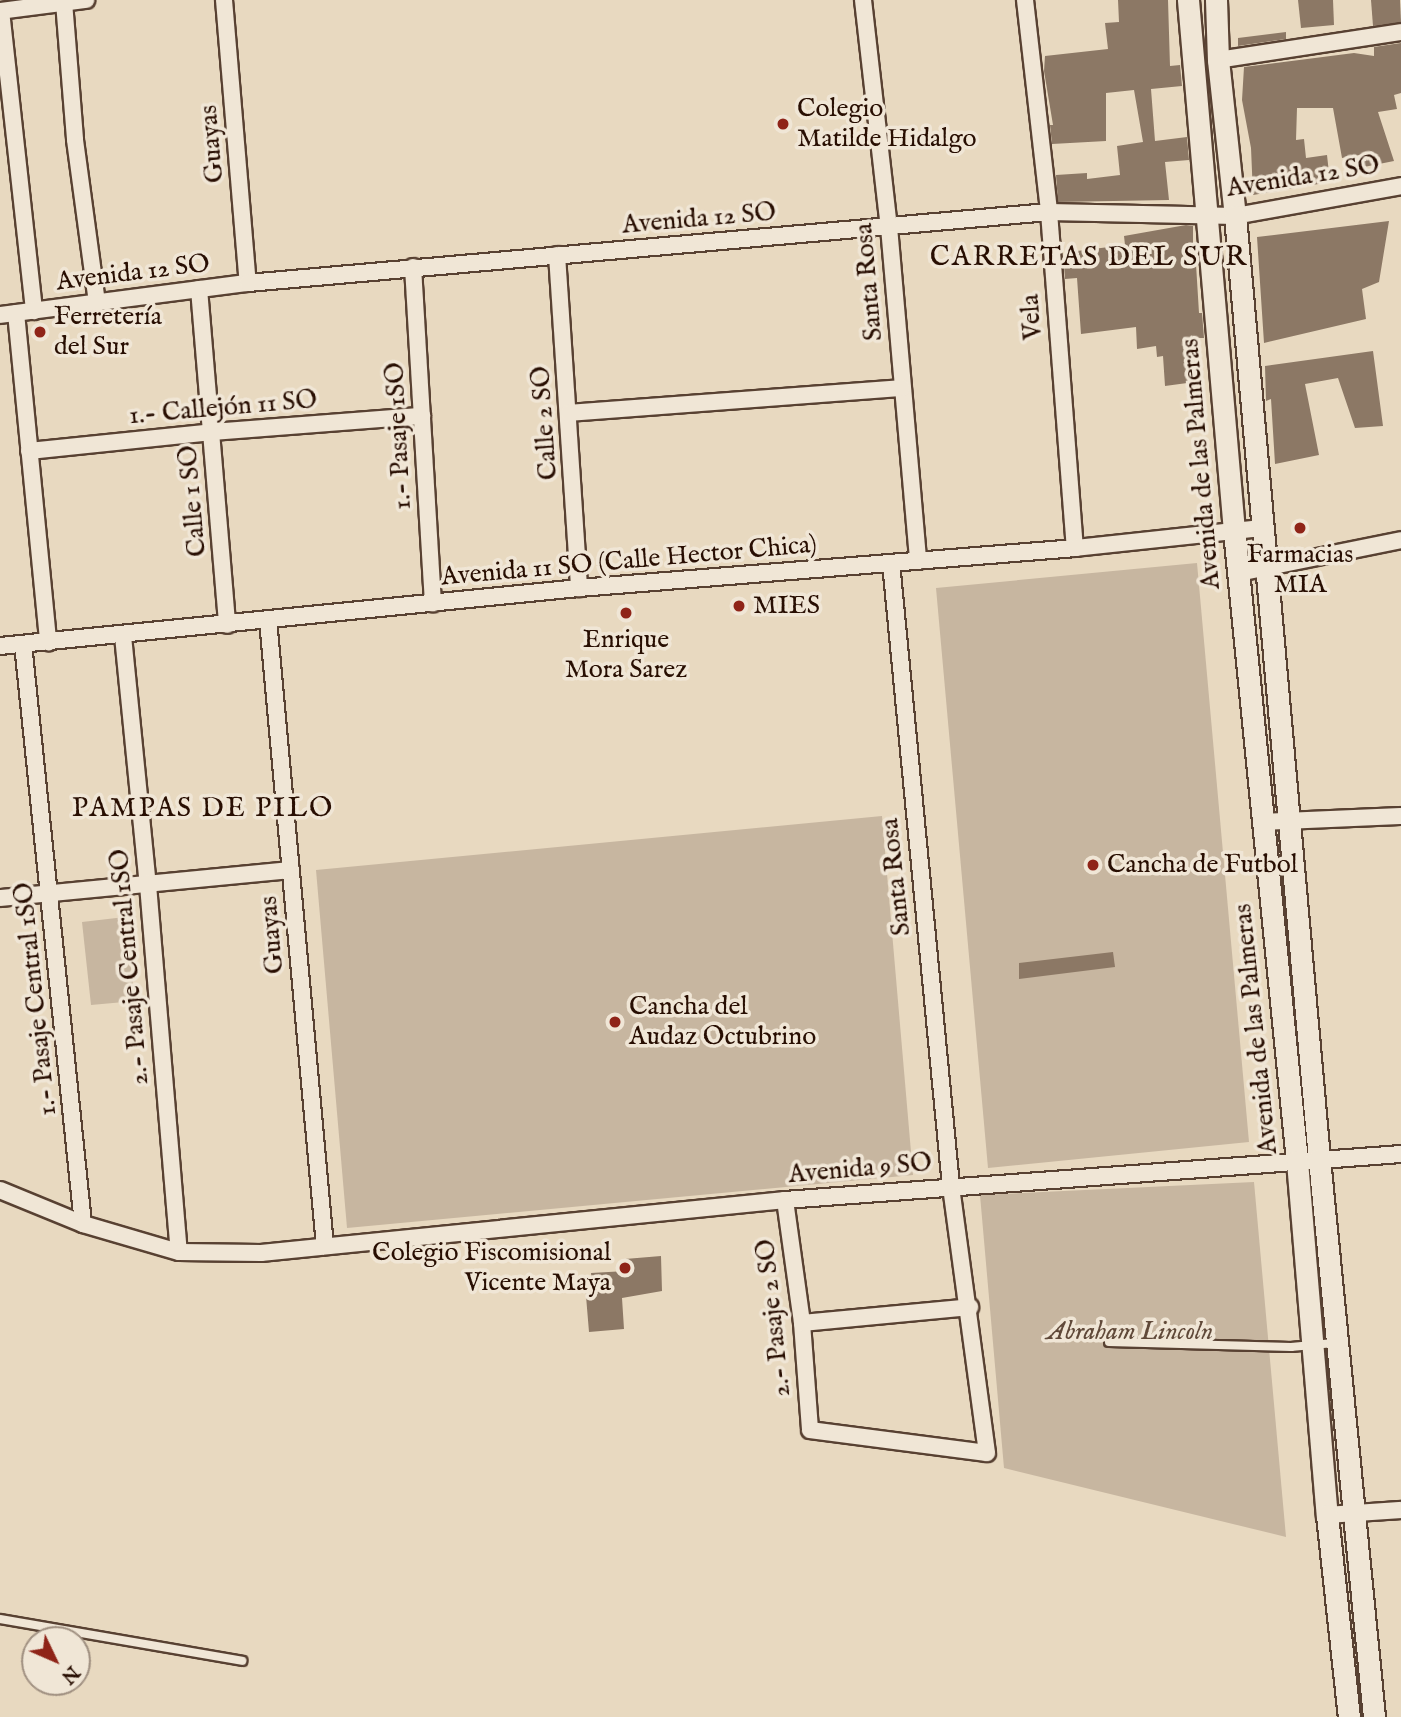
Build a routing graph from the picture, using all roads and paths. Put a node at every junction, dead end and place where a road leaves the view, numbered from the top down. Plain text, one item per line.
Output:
1 (86, 0) edge
2 (224, 0) edge
3 (863, 0) edge
4 (1025, 0) edge
5 (1188, 0) edge
6 (1216, 0) edge
7 (64, 2) junction
8 (1, 11) edge
9 (1401, 32) edge
10 (1218, 60) junction
11 (1401, 186) edge
12 (1049, 212) junction
13 (1208, 215) junction
14 (1235, 216) junction
15 (889, 227) junction
16 (556, 255) junction
17 (414, 267) junction
18 (248, 283) junction
19 (199, 289) junction
20 (97, 303) junction
21 (34, 311) junction
22 (8, 314) edge
23 (902, 388) junction
24 (569, 413) junction
25 (422, 416) junction
26 (212, 432) junction
27 (29, 451) junction
28 (1263, 528) junction
29 (1234, 531) junction
30 (1401, 540) edge
31 (1075, 548) junction
32 (918, 561) junction
33 (891, 563) junction
34 (1265, 567) junction
35 (1238, 573) junction
36 (579, 587) junction
37 (433, 603) junction
38 (268, 620) junction
39 (227, 625) junction
40 (123, 636) junction
41 (48, 642) junction
42 (23, 644) junction
43 (0, 646) edge
44 (1401, 816) edge
45 (1288, 820) junction
46 (1263, 822) junction
47 (290, 870) junction
48 (148, 886) junction
49 (50, 893) junction
50 (0, 898) edge
51 (1401, 1154) edge
52 (1319, 1159) junction
53 (1297, 1161) junction
54 (951, 1186) junction
55 (0, 1190) edge
56 (785, 1200) junction
57 (83, 1224) junction
58 (325, 1246) junction
59 (179, 1252) junction
60 (970, 1307) junction
61 (802, 1323) junction
62 (1109, 1342) dead end
63 (1337, 1343) junction
64 (1313, 1346) junction
65 (810, 1430) joint
66 (1401, 1510) edge
67 (1354, 1513) junction
68 (1327, 1516) junction
69 (0, 1619) edge
70 (242, 1661) dead end
71 (1349, 1717) edge
72 (1374, 1717) edge

1 - 7 street
2 - 18 street, Guayas
3 - 15 street, Santa Rosa
4 - 12 street, Vela
5 - 13 street, Avenida de las Palmeras
6 - 10 street, Avenida de las Palmeras
7 - 8 street
7 - 20 street
8 - 21 street
9 - 10 street
10 - 14 street, Avenida de las Palmeras
11 - 14 street, Avenida 12 SO
12 - 13 street, Avenida 12 SO
12 - 15 street, Avenida 12 SO
12 - 31 street, Vela
13 - 14 street, Avenida 12 SO
13 - 29 street, Avenida de las Palmeras
14 - 28 street, Avenida de las Palmeras
15 - 16 street, Avenida 12 SO
15 - 23 street, Santa Rosa
16 - 17 street, Avenida 12 SO
16 - 24 street, Calle 2 SO
17 - 18 street, Avenida 12 SO
17 - 25 street, 1.- Pasaje 1SO
18 - 19 street, Avenida 12 SO
19 - 20 street, Avenida 12 SO
19 - 26 street, Calle 1 SO
20 - 21 street, Avenida 12 SO
21 - 22 street, Avenida 12 SO
22 - 27 street
23 - 24 street
23 - 32 street, Santa Rosa
24 - 36 street, Calle 2 SO
25 - 26 street, 1.- Callejón 11 SO
25 - 37 street, 1.- Pasaje 1SO
26 - 27 street, 1.- Callejón 11 SO
26 - 39 street, Calle 1 SO
27 - 41 street
28 - 29 street, Avenida 11 SO (Calle Hector Chica)
28 - 34 street, Avenida de las Palmeras
29 - 31 street, Avenida 11 SO (Calle Hector Chica)
29 - 35 street, Avenida de las Palmeras
30 - 34 street
31 - 32 street, Avenida 11 SO (Calle Hector Chica)
32 - 33 street, Avenida 11 SO (Calle Hector Chica)
33 - 36 street, Avenida 11 SO (Calle Hector Chica)
33 - 54 street, Santa Rosa
34 - 35 street
34 - 45 street, Avenida de las Palmeras
35 - 46 street, Avenida de las Palmeras
36 - 37 street, Avenida 11 SO (Calle Hector Chica)
37 - 38 street, Avenida 11 SO (Calle Hector Chica)
38 - 39 street, Avenida 11 SO (Calle Hector Chica)
38 - 47 street, Guayas
39 - 40 street, Avenida 11 SO (Calle Hector Chica)
40 - 41 street, Avenida 11 SO (Calle Hector Chica)
40 - 48 street, 2.- Pasaje Central 1SO
41 - 42 street, Avenida 11 SO (Calle Hector Chica)
42 - 43 street, Avenida 11 SO (Calle Hector Chica)
42 - 49 street, 1.- Pasaje Central 1SO
44 - 45 street
45 - 46 street
45 - 52 street, Avenida de las Palmeras
46 - 53 street, Avenida de las Palmeras
47 - 48 street
47 - 58 street, Guayas
48 - 49 street
48 - 59 street, 2.- Pasaje Central 1SO
49 - 50 street
49 - 57 street, 1.- Pasaje Central 1SO
51 - 52 street, Avenida 9 SO
52 - 53 street, Avenida 9 SO
52 - 63 street, Avenida de las Palmeras
53 - 54 street, Avenida 9 SO
53 - 64 street, Avenida de las Palmeras
54 - 56 street, Avenida 9 SO
54 - 60 street, Santa Rosa
55 - 57 street, Avenida 9 SO
56 - 58 street, Avenida 9 SO
56 - 61 street, 2.- Pasaje 2 SO
57 - 59 street, Avenida 9 SO
58 - 59 street, Avenida 9 SO
60 - 61 street
60 - 65 street, Santa Rosa
61 - 65 street, 2.- Pasaje 2 SO
62 - 64 lane
63 - 64 lane
63 - 67 street, Avenida de las Palmeras
64 - 68 street, Avenida de las Palmeras
66 - 67 street
67 - 68 street
67 - 72 street, Avenida de las Palmeras
68 - 71 street, Avenida de las Palmeras
69 - 70 lane

